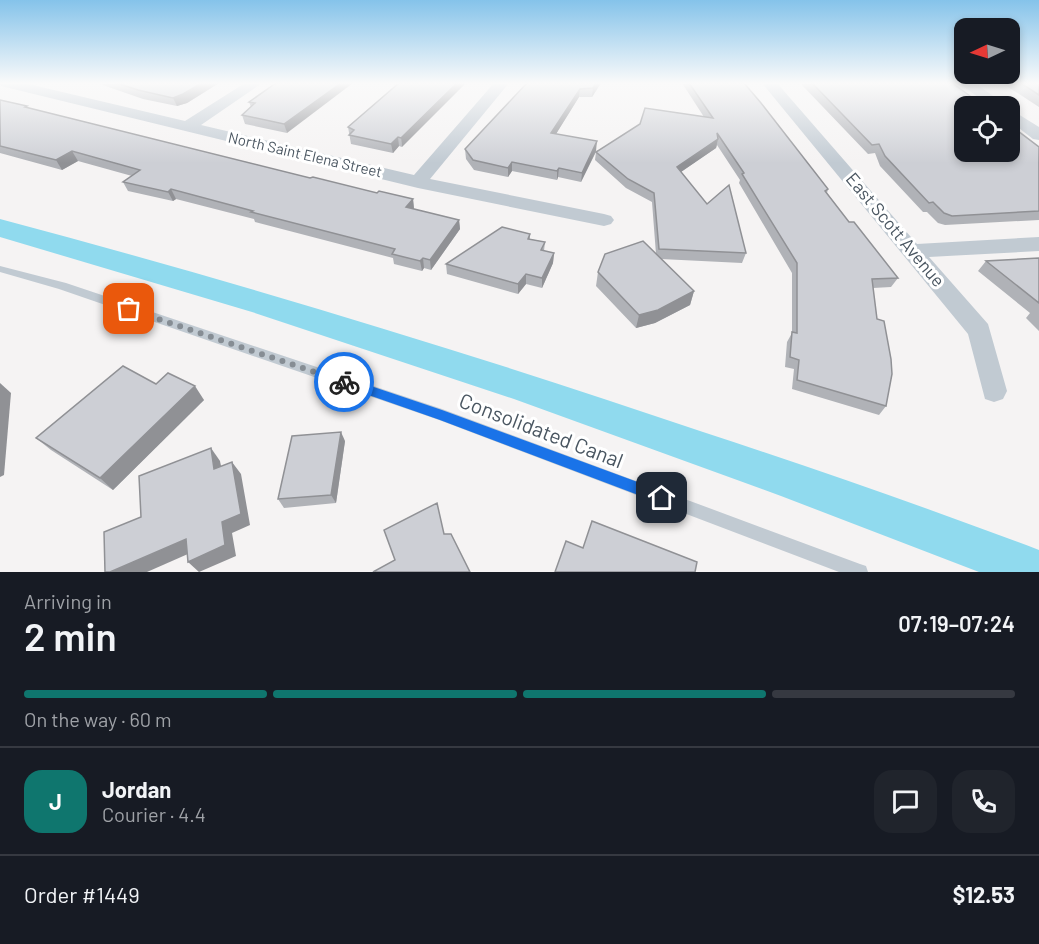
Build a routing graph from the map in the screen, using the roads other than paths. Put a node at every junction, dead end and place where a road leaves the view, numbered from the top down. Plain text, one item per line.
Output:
1 (116, 110) edge
2 (214, 110) edge
3 (479, 110) edge
4 (792, 110) edge
5 (1020, 121) edge
6 (187, 127) junction
7 (1039, 135) edge
8 (418, 182) junction
9 (604, 220) dead end
10 (1039, 244) edge
11 (914, 251) junction
12 (0, 269) edge
13 (994, 391) dead end
14 (860, 572) edge

1 - 6 street, North Saint Elena Street
2 - 6 street
3 - 8 street
4 - 11 street, East Scott Avenue
5 - 7 street
6 - 8 street, North Saint Elena Street
8 - 9 street, North Saint Elena Street
10 - 11 street
11 - 13 street, East Scott Avenue
12 - 14 lane, Consolidated Canal

